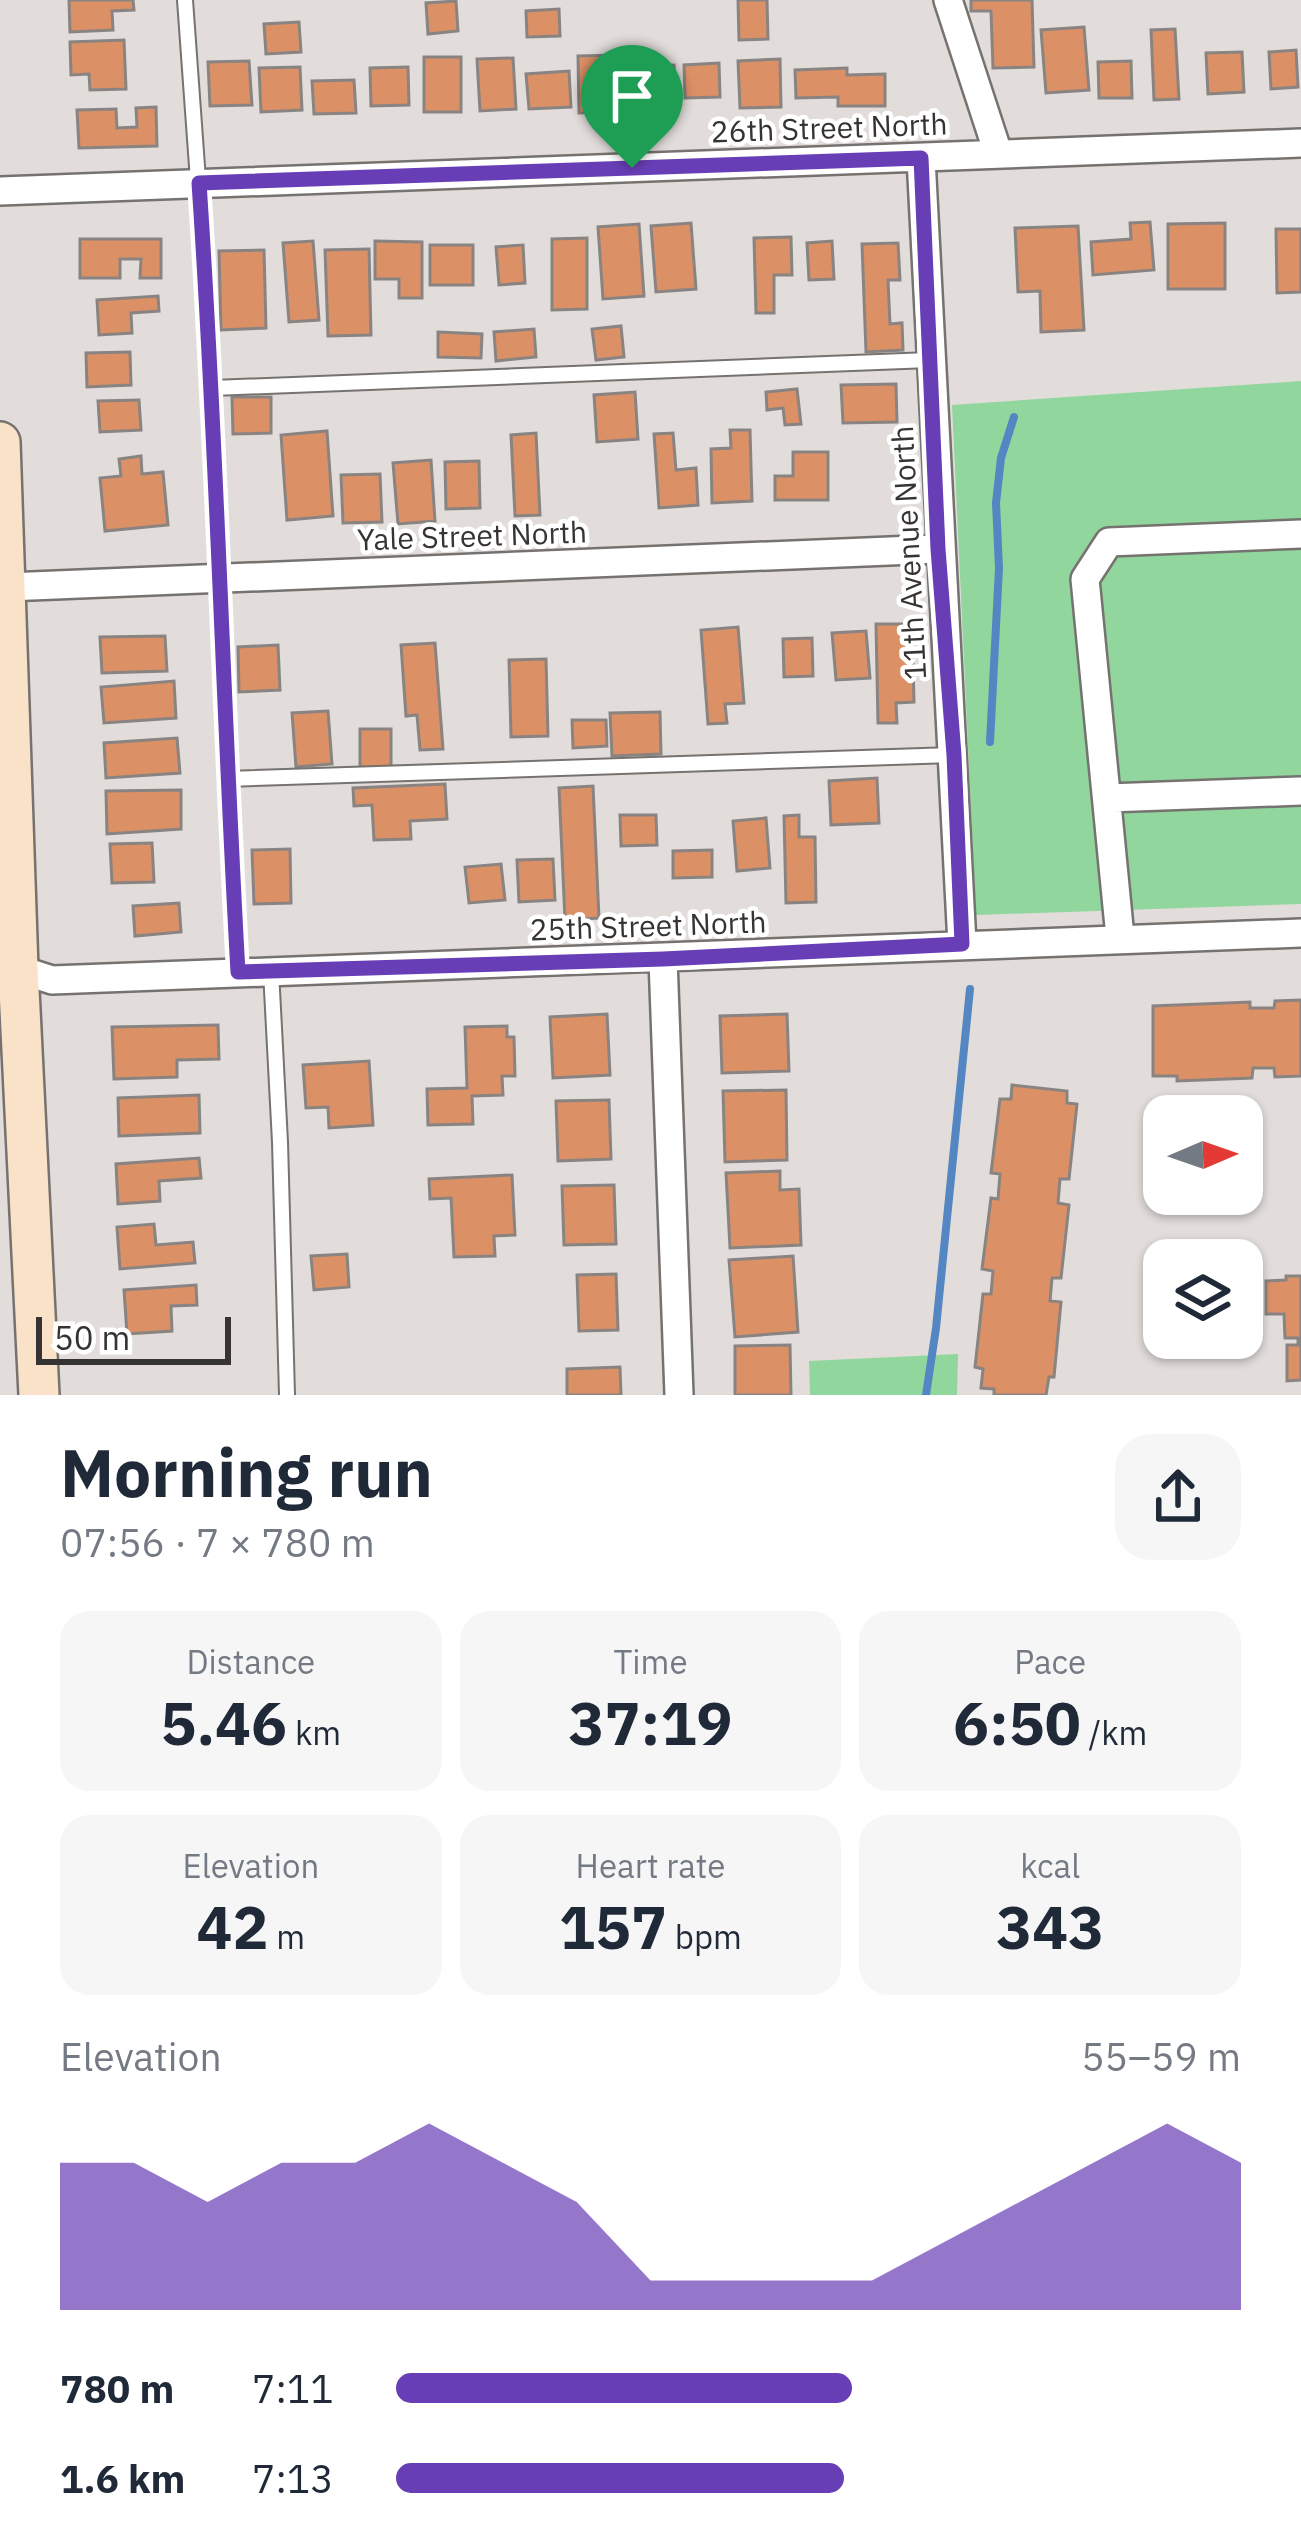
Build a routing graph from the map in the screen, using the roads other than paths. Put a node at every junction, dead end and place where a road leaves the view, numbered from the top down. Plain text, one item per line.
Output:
1 (185, 0) edge
2 (948, 0) edge
3 (1301, 143) edge
4 (998, 153) junction
5 (921, 158) junction
6 (199, 183) junction
7 (0, 190) edge
8 (930, 360) junction
9 (213, 388) junction
10 (0, 442) edge
11 (1301, 534) edge
12 (938, 549) junction
13 (218, 578) junction
14 (8, 586) junction
15 (954, 755) junction
16 (227, 778) junction
17 (1301, 791) edge
18 (1108, 798) junction
19 (1301, 933) edge
20 (1120, 938) junction
21 (962, 944) junction
22 (663, 959) junction
23 (9, 969) edge
24 (271, 971) junction
25 (238, 972) junction
26 (39, 1395) edge
27 (287, 1395) edge
28 (679, 1395) edge

1 - 6 lane
2 - 4 street
3 - 4 street, 26th Street North
4 - 5 street, 26th Street North
5 - 6 street, 26th Street North
5 - 8 street, 11th Avenue North
6 - 7 street, 26th Street North
6 - 9 lane
8 - 9 lane
8 - 12 street, 11th Avenue North
9 - 13 lane
10 - 14 street
11 - 18 street
12 - 13 street, Yale Street North
12 - 15 street, 11th Avenue North
13 - 14 street, Yale Street North
13 - 16 lane
14 - 23 street
15 - 16 lane
15 - 21 street, 11th Avenue North
16 - 25 lane
17 - 18 street
18 - 20 street
19 - 20 street, 25th Street North
20 - 21 street, 25th Street North
21 - 22 street, 25th Street North
22 - 24 street, 25th Street North
22 - 28 street
23 - 25 street, 25th Street North
23 - 26 street
24 - 25 street, 25th Street North
24 - 27 lane

